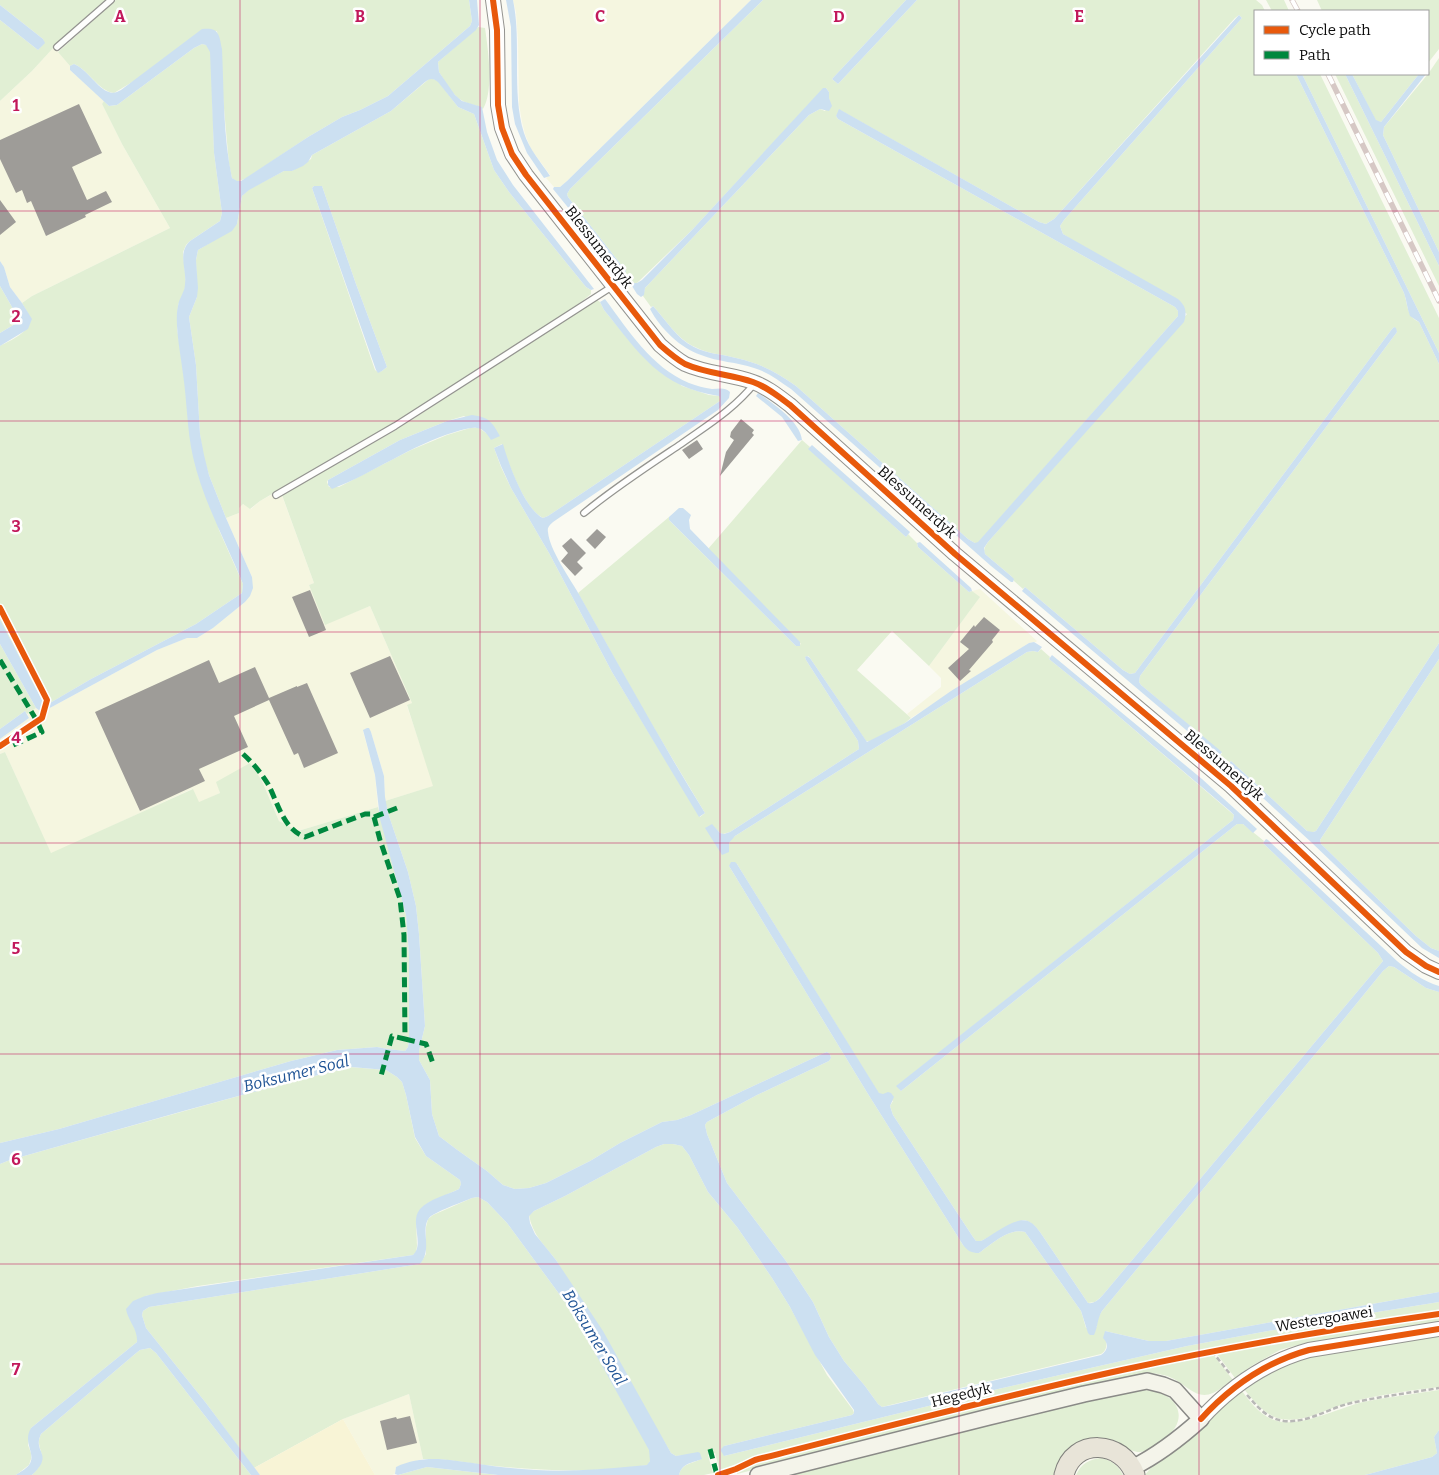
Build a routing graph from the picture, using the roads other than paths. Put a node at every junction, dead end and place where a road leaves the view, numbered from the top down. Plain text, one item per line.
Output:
1 (111, 0) edge
2 (493, 0) edge
3 (58, 47) dead end
4 (613, 286) junction
5 (755, 383) junction
6 (276, 495) dead end
7 (584, 514) dead end
8 (1439, 972) edge
9 (1439, 1329) edge
10 (1201, 1418) junction
11 (1133, 1471) edge
12 (758, 1475) edge
13 (1064, 1475) edge

1 - 3 lane
2 - 4 street, Blessumerdyk
4 - 5 street, Blessumerdyk
4 - 6 lane
5 - 7 lane
5 - 8 street, Blessumerdyk
9 - 10 street, Westergoawei
10 - 11 main road, Westergoawei
10 - 12 main road, Hegedyk
11 - 13 highway

